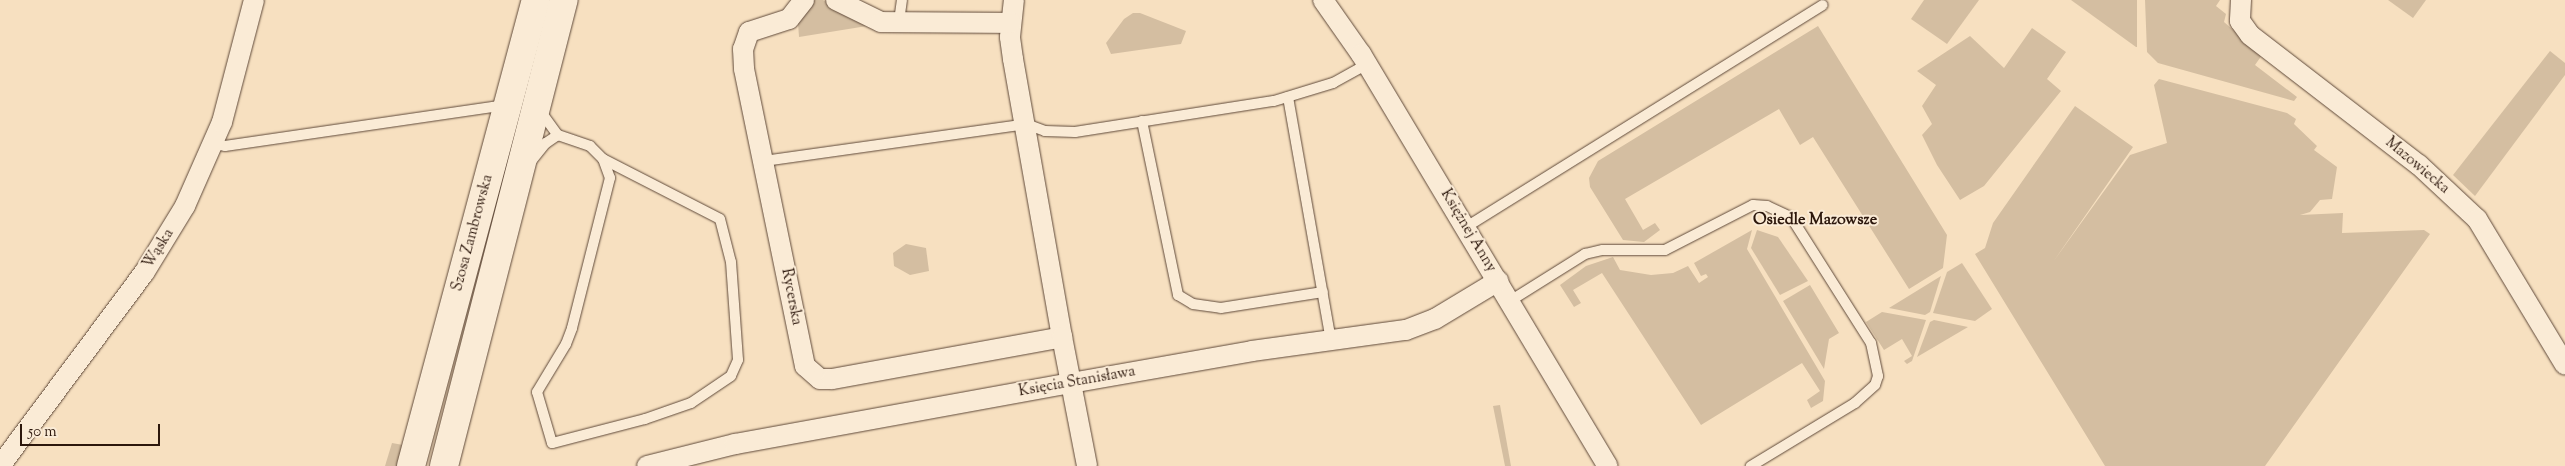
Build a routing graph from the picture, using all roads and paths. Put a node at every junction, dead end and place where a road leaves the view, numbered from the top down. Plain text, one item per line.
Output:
1 (254, 0) edge
2 (536, 0) edge
3 (564, 0) edge
4 (804, 0) edge
5 (836, 0) edge
6 (902, 0) edge
7 (1014, 0) edge
8 (1323, 0) edge
9 (2240, 0) edge
10 (1822, 5) dead end
11 (899, 21) junction
12 (1011, 23) junction
13 (1367, 64) junction
14 (1288, 97) junction
15 (507, 105) junction
16 (538, 106) junction
17 (1142, 121) junction
18 (1026, 124) junction
19 (558, 135) junction
20 (214, 144) junction
21 (604, 159) junction
22 (764, 161) junction
23 (519, 180) junction
24 (1466, 227) junction
25 (463, 271) junction
26 (494, 278) junction
27 (1498, 281) junction
28 (1323, 292) junction
29 (1510, 301) junction
30 (1062, 336) junction
31 (1331, 342) junction
32 (2565, 365) edge
33 (1072, 382) junction
34 (3, 455) edge
35 (449, 462) edge
36 (410, 466) edge
37 (647, 466) edge
38 (1087, 466) edge
39 (1608, 466) edge
40 (1750, 466) edge

1 - 20 street, Wąska
2 - 15 main road, Szosa Zambrowska
3 - 16 main road, Szosa Zambrowska
4 - 22 street, Rycerska
5 - 11 street
6 - 11 lane
7 - 12 street
8 - 13 street, Księżnej Anny
9 - 32 street, Mazowiecka
10 - 24 lane
11 - 12 street
12 - 18 street
13 - 14 lane
13 - 24 street, Księżnej Anny
14 - 17 lane
14 - 28 lane
15 - 20 lane
15 - 25 main road, Szosa Zambrowska
16 - 19 lane
16 - 23 main road, Szosa Zambrowska
17 - 18 lane
17 - 28 lane
18 - 22 lane
18 - 30 street
19 - 21 lane
19 - 23 lane
20 - 34 street, Wąska
21 - 21 lane
22 - 30 street, Rycerska
23 - 26 main road, Szosa Zambrowska
24 - 27 street, Księżnej Anny
25 - 26 main road
25 - 36 main road, Szosa Zambrowska
26 - 35 main road, Szosa Zambrowska
27 - 29 street, Księżnej Anny
27 - 31 street, Księcia Stanisława
28 - 31 lane
29 - 39 street, Księżnej Anny
29 - 40 lane
30 - 33 street
31 - 33 street, Księcia Stanisława
33 - 37 street, Księcia Stanisława
33 - 38 street

